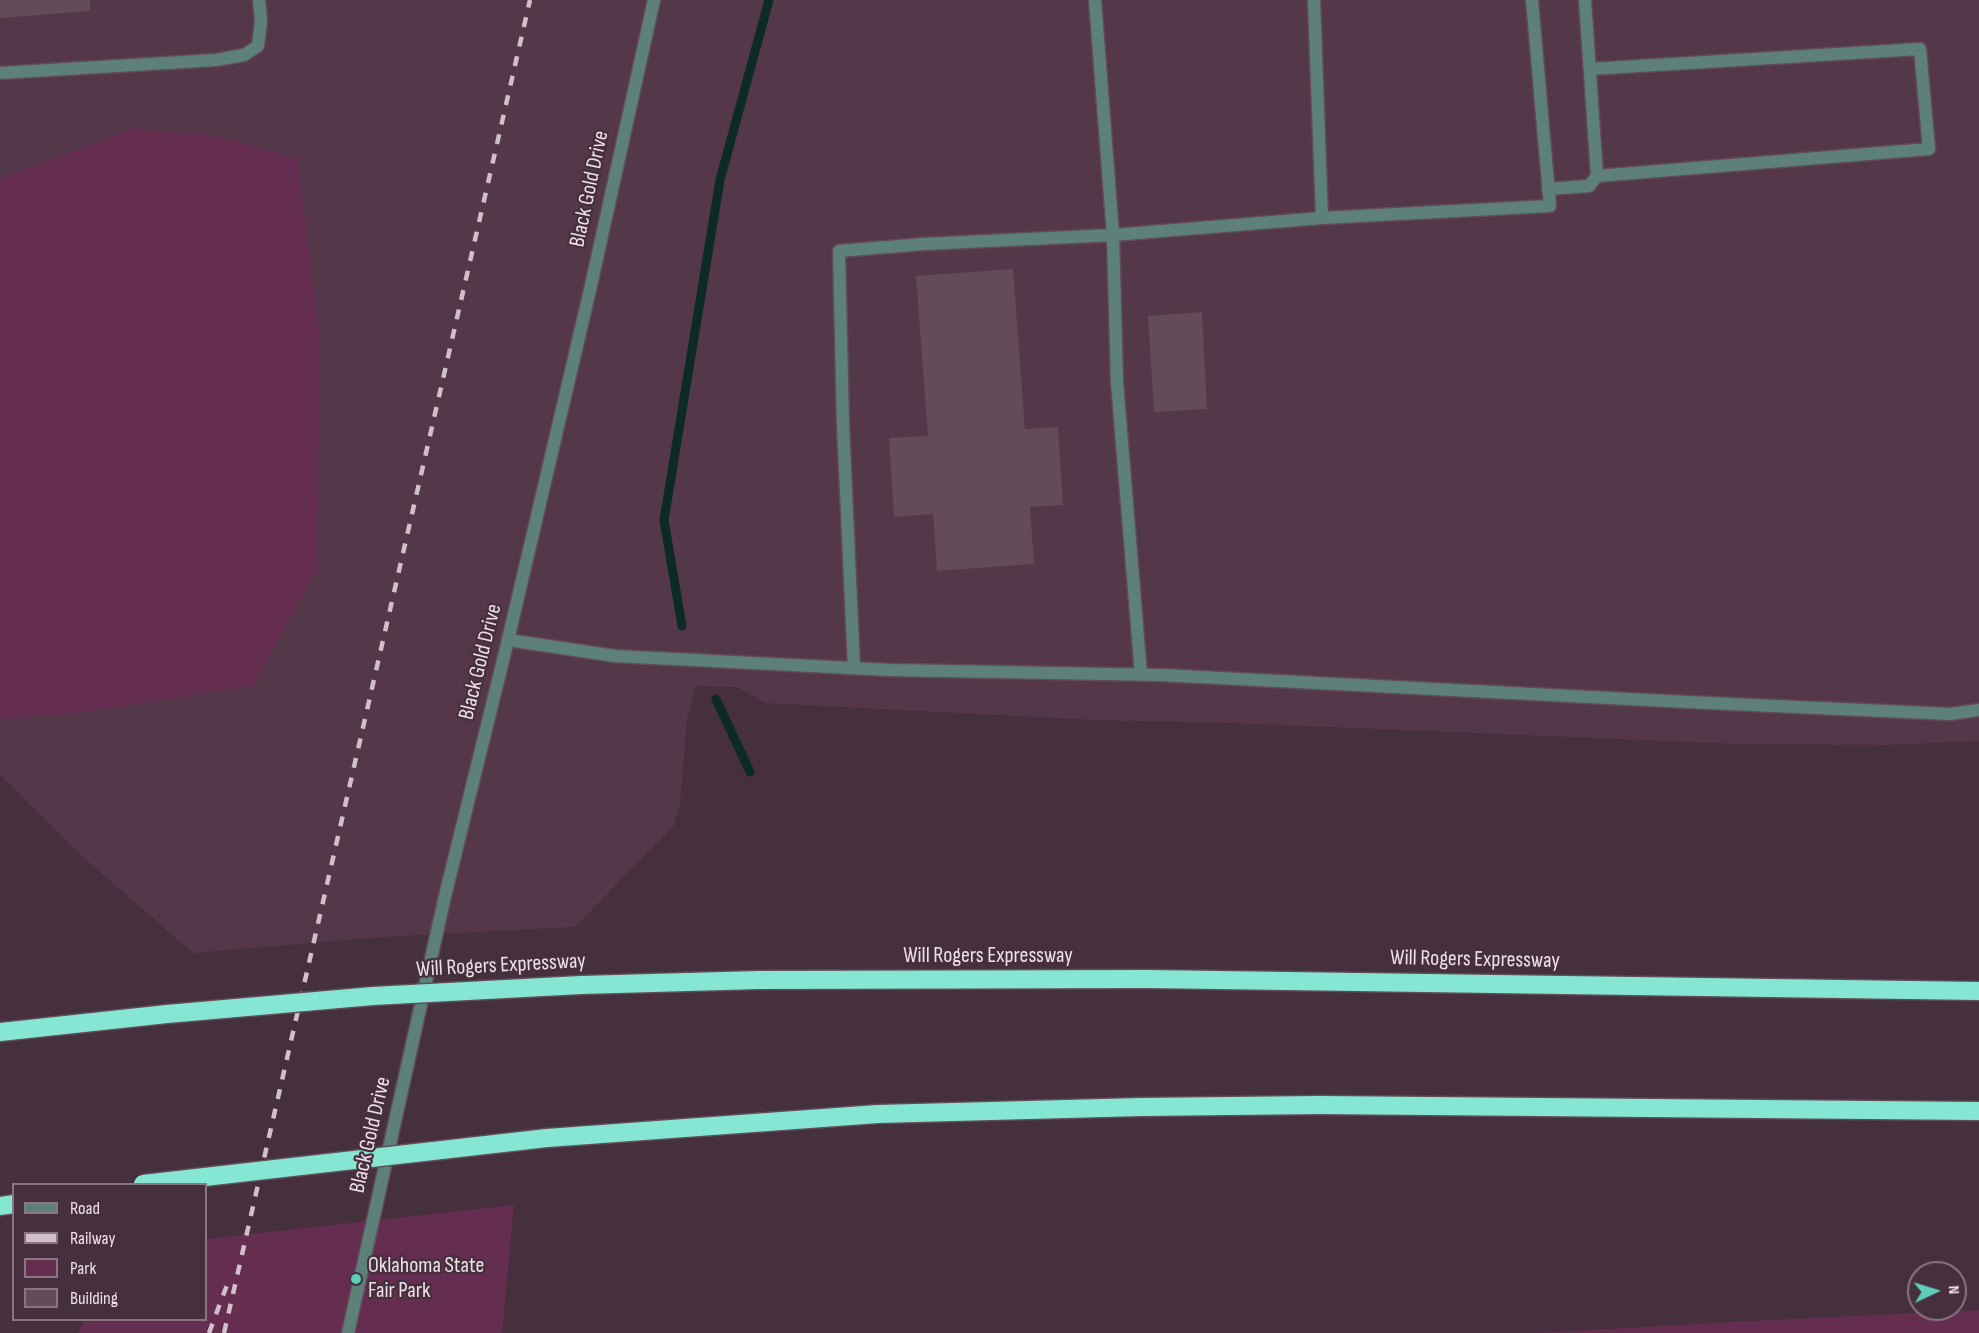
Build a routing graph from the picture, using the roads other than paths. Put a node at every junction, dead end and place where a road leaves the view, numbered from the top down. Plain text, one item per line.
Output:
1 (259, 0) edge
2 (654, 0) edge
3 (1095, 0) edge
4 (1314, 0) edge
5 (1532, 0) edge
6 (1585, 0) edge
7 (1590, 69) junction
8 (0, 74) edge
9 (1597, 176) junction
10 (1548, 189) junction
11 (1322, 218) junction
12 (1113, 235) junction
13 (508, 640) junction
14 (854, 668) junction
15 (1141, 675) junction
16 (1979, 710) edge
17 (1979, 991) edge
18 (0, 1032) edge
19 (1979, 1111) edge
20 (160, 1183) edge
21 (348, 1333) edge

1 - 8 street
2 - 13 street, Black Gold Drive
3 - 12 street
4 - 11 street
5 - 10 street
6 - 7 street
7 - 9 street
7 - 9 street
9 - 10 street
10 - 11 street
11 - 12 street
12 - 14 street
12 - 15 street
13 - 14 street
13 - 21 street, Black Gold Drive
14 - 15 street
15 - 16 street
17 - 18 highway, Will Rogers Expressway, bridge
19 - 20 highway, bridge

